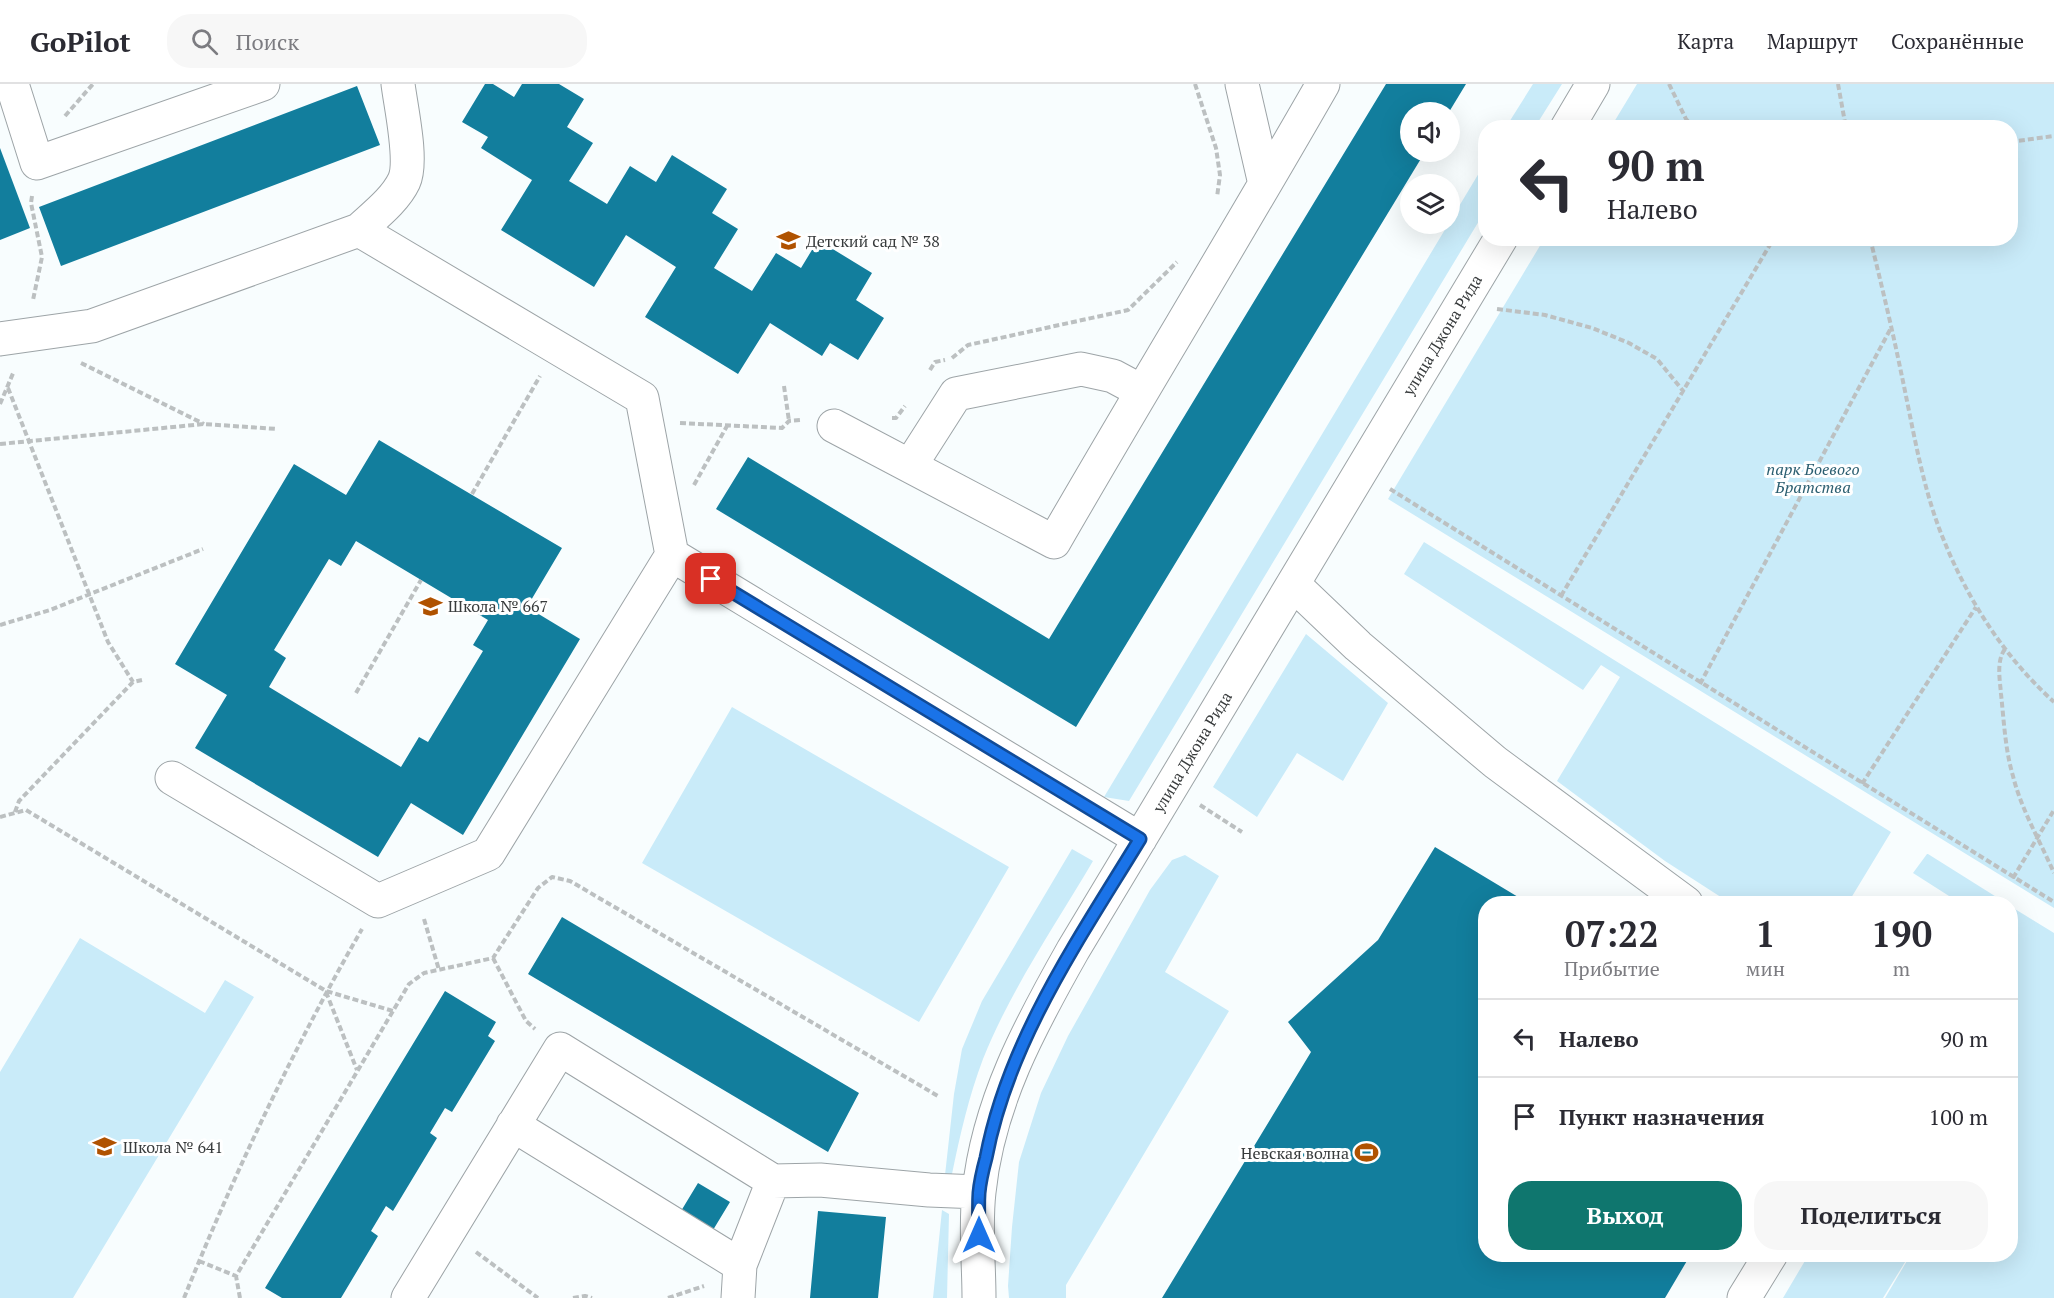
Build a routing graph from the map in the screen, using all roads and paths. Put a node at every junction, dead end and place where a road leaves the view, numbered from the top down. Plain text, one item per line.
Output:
1 (12, 84) edge
2 (263, 84) edge
3 (398, 84) edge
4 (1195, 84) edge
5 (1242, 84) edge
6 (1323, 84) edge
7 (1593, 84) edge
8 (1669, 84) edge
9 (1838, 84) edge
10 (1572, 120) edge
11 (1687, 120) edge
12 (1845, 120) edge
13 (2054, 136) edge
14 (2018, 141) edge
15 (37, 163) junction
16 (1265, 184) junction
17 (1215, 205) dead end
18 (359, 230) junction
19 (1496, 246) edge
20 (1769, 246) edge
21 (1872, 246) edge
22 (1179, 260) dead end
23 (1491, 308) dead end
24 (1892, 327) junction
25 (13, 337) edge
26 (557, 347) junction
27 (78, 362) dead end
28 (928, 372) dead end
29 (784, 386) dead end
30 (8, 388) junction
31 (1141, 391) junction
32 (1684, 392) junction
33 (909, 400) dead end
34 (0, 404) edge
35 (886, 418) dead end
36 (646, 421) junction
37 (789, 421) junction
38 (822, 423) joint
39 (204, 424) junction
40 (727, 426) junction
41 (277, 429) dead end
42 (28, 441) junction
43 (0, 444) edge
44 (910, 466) junction
45 (1383, 485) dead end
46 (472, 494) dead end
47 (670, 544) junction
48 (203, 549) dead end
49 (422, 580) dead end
50 (1293, 584) junction
51 (88, 595) junction
52 (1561, 596) junction
53 (1976, 607) junction
54 (0, 625) edge
55 (2005, 649) junction
56 (142, 680) dead end
57 (132, 682) junction
58 (1700, 684) junction
59 (356, 693) dead end
60 (2054, 702) edge
61 (172, 778) dead end
62 (1862, 784) junction
63 (1193, 801) dead end
64 (2054, 810) edge
65 (15, 813) junction
66 (0, 817) edge
67 (1242, 832) dead end
68 (2038, 837) junction
69 (1140, 839) junction
70 (2054, 873) edge
71 (2013, 878) junction
72 (411, 888) junction
73 (1676, 896) edge
74 (378, 901) junction
75 (2054, 902) edge
76 (493, 958) dead end
77 (439, 970) dead end
78 (326, 991) junction
79 (393, 1011) dead end
80 (560, 1049) junction
81 (357, 1070) dead end
82 (513, 1125) junction
83 (773, 1181) junction
84 (979, 1192) junction
85 (448, 1231) junction
86 (199, 1261) junction
87 (1765, 1262) edge
88 (740, 1265) junction
89 (236, 1276) dead end
90 (184, 1298) edge
91 (408, 1298) edge
92 (538, 1298) edge
93 (573, 1298) edge
94 (592, 1298) edge
95 (738, 1298) edge
96 (979, 1298) edge
97 (1744, 1298) edge

1 - 15 street
2 - 15 street
3 - 18 street
4 - 17 path
5 - 16 street
6 - 16 street
7 - 10 street
8 - 11 path
9 - 12 path
13 - 14 path
15 - 25 path
16 - 31 street
18 - 25 street
18 - 26 street
19 - 50 street, улица Джона Рида
20 - 32 path
21 - 24 path
22 - 28 path
23 - 32 path
24 - 53 path
24 - 58 path
25 - 30 path
26 - 36 street
26 - 46 path
27 - 39 path
29 - 37 path
30 - 34 path
30 - 42 path
31 - 44 street
31 - 44 street
32 - 52 path
33 - 35 path
36 - 40 path
36 - 47 street
37 - 38 path
37 - 40 path
38 - 44 street
39 - 41 path
39 - 42 path
40 - 47 path
42 - 43 path
42 - 51 path
45 - 52 path
47 - 69 street
47 - 72 street
48 - 51 path
49 - 59 path
50 - 69 street, улица Джона Рида
50 - 73 street
51 - 54 path
51 - 57 path
52 - 58 path
53 - 55 path
53 - 62 path
55 - 60 path
55 - 68 path
56 - 57 path
57 - 65 path
58 - 62 path
61 - 74 street
62 - 71 path
63 - 67 path
64 - 68 path
65 - 66 path
65 - 78 path
68 - 70 path
68 - 71 path
69 - 84 street, улица Джона Рида
71 - 75 path
72 - 74 street
72 - 77 path
74 - 78 path
76 - 80 path
78 - 79 path
78 - 81 path
78 - 86 path
80 - 82 street
80 - 83 street
82 - 85 street
82 - 88 street
83 - 84 street
83 - 88 street
84 - 96 street, улица Джона Рида
85 - 91 street
85 - 92 path
86 - 89 path
86 - 90 path
87 - 97 street
88 - 95 street
93 - 94 path

